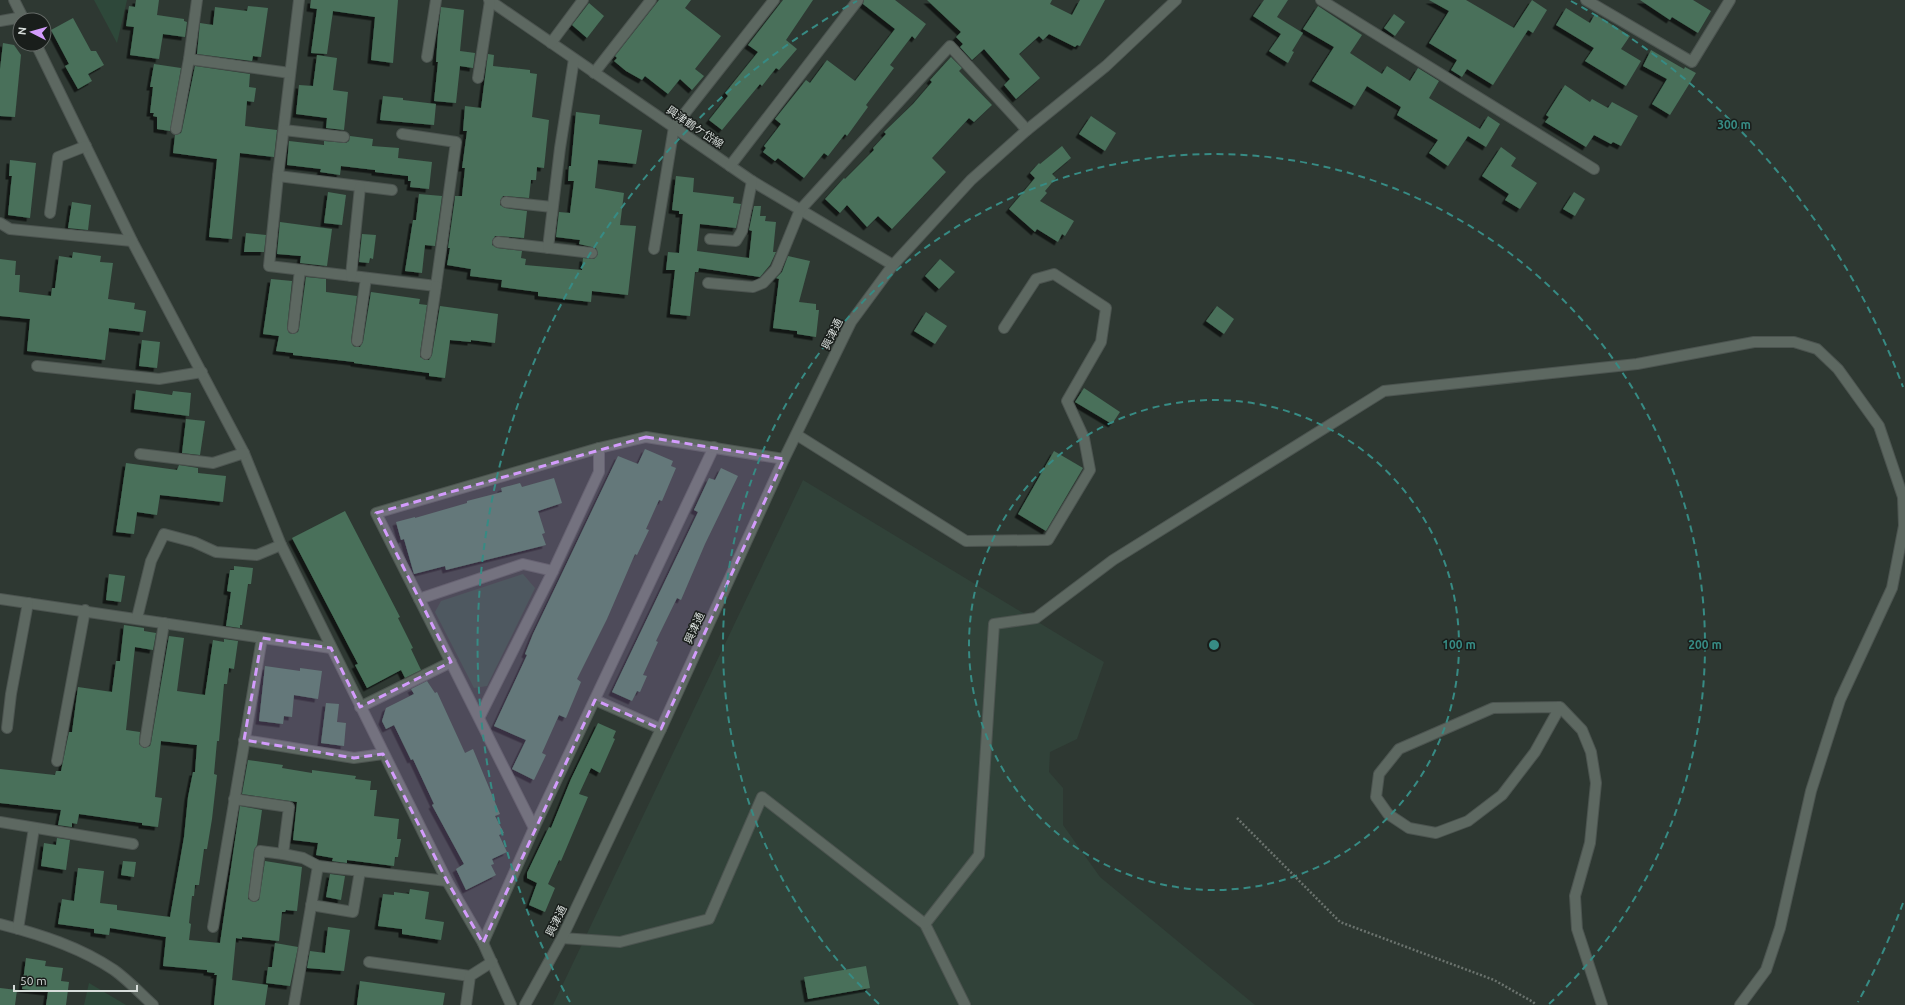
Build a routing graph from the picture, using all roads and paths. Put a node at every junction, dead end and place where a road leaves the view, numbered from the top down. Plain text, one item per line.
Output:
1 (14, 0) edge
2 (197, 0) edge
3 (299, 0) edge
4 (436, 0) edge
5 (490, 0) edge
6 (583, 0) edge
7 (652, 0) edge
8 (774, 0) edge
9 (858, 0) edge
10 (1176, 0) edge
11 (1321, 0) edge
12 (1586, 0) edge
13 (1730, 0) edge
14 (21, 12) edge
15 (12, 20) edge
16 (0, 21) edge
17 (551, 43) junction
18 (40, 52) edge
19 (427, 57) dead end
20 (189, 59) junction
21 (574, 59) junction
22 (594, 72) junction
23 (290, 73) junction
24 (478, 78) dead end
25 (674, 127) junction
26 (176, 129) dead end
27 (284, 130) junction
28 (1027, 130) junction
29 (402, 134) dead end
30 (344, 137) dead end
31 (86, 146) junction
32 (730, 166) junction
33 (1594, 169) dead end
34 (278, 176) junction
35 (752, 181) junction
36 (360, 187) junction
37 (392, 190) dead end
38 (506, 202) dead end
39 (552, 207) junction
40 (800, 210) junction
41 (50, 214) dead end
42 (0, 224) edge
43 (710, 239) dead end
44 (132, 241) junction
45 (498, 242) dead end
46 (548, 248) junction
47 (654, 248) dead end
48 (592, 253) dead end
49 (893, 265) junction
50 (300, 270) junction
51 (351, 276) junction
52 (366, 278) junction
53 (708, 283) dead end
54 (436, 286) junction
55 (293, 328) dead end
56 (1004, 328) dead end
57 (357, 341) dead end
58 (426, 354) dead end
59 (37, 366) dead end
60 (202, 372) junction
61 (797, 435) junction
62 (714, 447) junction
63 (599, 448) junction
64 (244, 453) junction
65 (140, 454) dead end
66 (784, 459) junction
67 (281, 545) junction
68 (553, 571) junction
69 (0, 599) edge
70 (418, 599) junction
71 (28, 603) junction
72 (85, 610) junction
73 (137, 618) junction
74 (164, 623) junction
75 (262, 638) junction
76 (331, 648) junction
77 (450, 662) junction
78 (595, 700) junction
79 (360, 707) junction
80 (1560, 707) junction
81 (480, 716) junction
82 (7, 728) dead end
83 (661, 729) junction
84 (244, 740) junction
85 (145, 742) dead end
86 (383, 754) junction
87 (57, 761) dead end
88 (234, 799) junction
89 (1237, 818) dead end
90 (0, 822) edge
91 (34, 828) junction
92 (534, 828) junction
93 (133, 844) dead end
94 (283, 854) junction
95 (318, 866) junction
96 (360, 871) junction
97 (447, 881) junction
98 (254, 896) dead end
99 (311, 906) junction
100 (0, 924) edge
101 (925, 924) junction
102 (214, 927) dead end
103 (18, 929) junction
104 (562, 938) junction
105 (483, 943) junction
106 (368, 962) dead end
107 (492, 962) junction
108 (470, 976) junction
109 (154, 1005) edge
110 (294, 1005) edge
111 (466, 1005) edge
112 (511, 1005) edge
113 (524, 1005) edge
114 (965, 1005) edge
115 (1536, 1005) edge
116 (1602, 1005) edge
117 (1740, 1005) edge

1 - 14 street
2 - 20 street
3 - 23 street
4 - 19 street
5 - 17 street, 興津鶴ケ岱線
5 - 24 street
6 - 17 street
7 - 22 street
8 - 25 street
9 - 32 street
10 - 28 street, 興津通
11 - 33 street
12 - 13 street
15 - 16 street
17 - 21 street, 興津鶴ケ岱線
18 - 31 street
20 - 23 street
20 - 26 street
21 - 22 street, 興津鶴ケ岱線
21 - 39 street
22 - 25 street, 興津鶴ケ岱線
23 - 27 street
25 - 32 street, 興津鶴ケ岱線
25 - 47 street
27 - 30 street
27 - 34 street
28 - 40 street
28 - 49 street, 興津通
29 - 54 street
31 - 41 street
31 - 44 street
32 - 35 street, 興津鶴ケ岱線
34 - 36 street
34 - 50 street
35 - 40 street, 興津鶴ケ岱線
35 - 43 street
36 - 37 street
36 - 51 street
38 - 39 street
39 - 46 street
40 - 49 street, 興津鶴ケ岱線
40 - 53 street
42 - 44 street
44 - 60 street
45 - 46 street
46 - 48 street
49 - 61 street, 興津通
50 - 51 street
50 - 55 street
51 - 52 street
52 - 54 street
52 - 57 street
54 - 58 street
56 - 61 street
59 - 60 street
60 - 64 street
61 - 66 street, 興津通
62 - 63 street
62 - 66 street
62 - 78 street
63 - 68 street
63 - 70 street
64 - 65 street
64 - 67 street
66 - 83 street, 興津通
67 - 73 street
67 - 76 street
68 - 70 street
68 - 81 street
69 - 71 street
70 - 77 street
71 - 72 street
71 - 82 street
72 - 73 street
72 - 87 street
73 - 74 street
74 - 75 street
74 - 85 street
75 - 76 street
75 - 84 street
76 - 79 street
77 - 79 street
77 - 81 street
78 - 83 street
78 - 92 street
79 - 86 street
80 - 80 street
80 - 116 street
81 - 92 street
83 - 104 street, 興津通
84 - 86 street
84 - 88 street
86 - 97 street
88 - 94 street
88 - 102 street
89 - 115 path
90 - 91 street
91 - 93 street
91 - 103 street
92 - 105 street
94 - 95 street
94 - 98 street
95 - 96 street
95 - 99 street
96 - 97 street
96 - 99 street
97 - 105 street
99 - 110 street
100 - 103 street
101 - 104 street
101 - 114 street
101 - 117 street
103 - 109 street
104 - 113 street, 興津通
105 - 107 street
106 - 108 street
107 - 108 street
107 - 112 street
108 - 111 street

